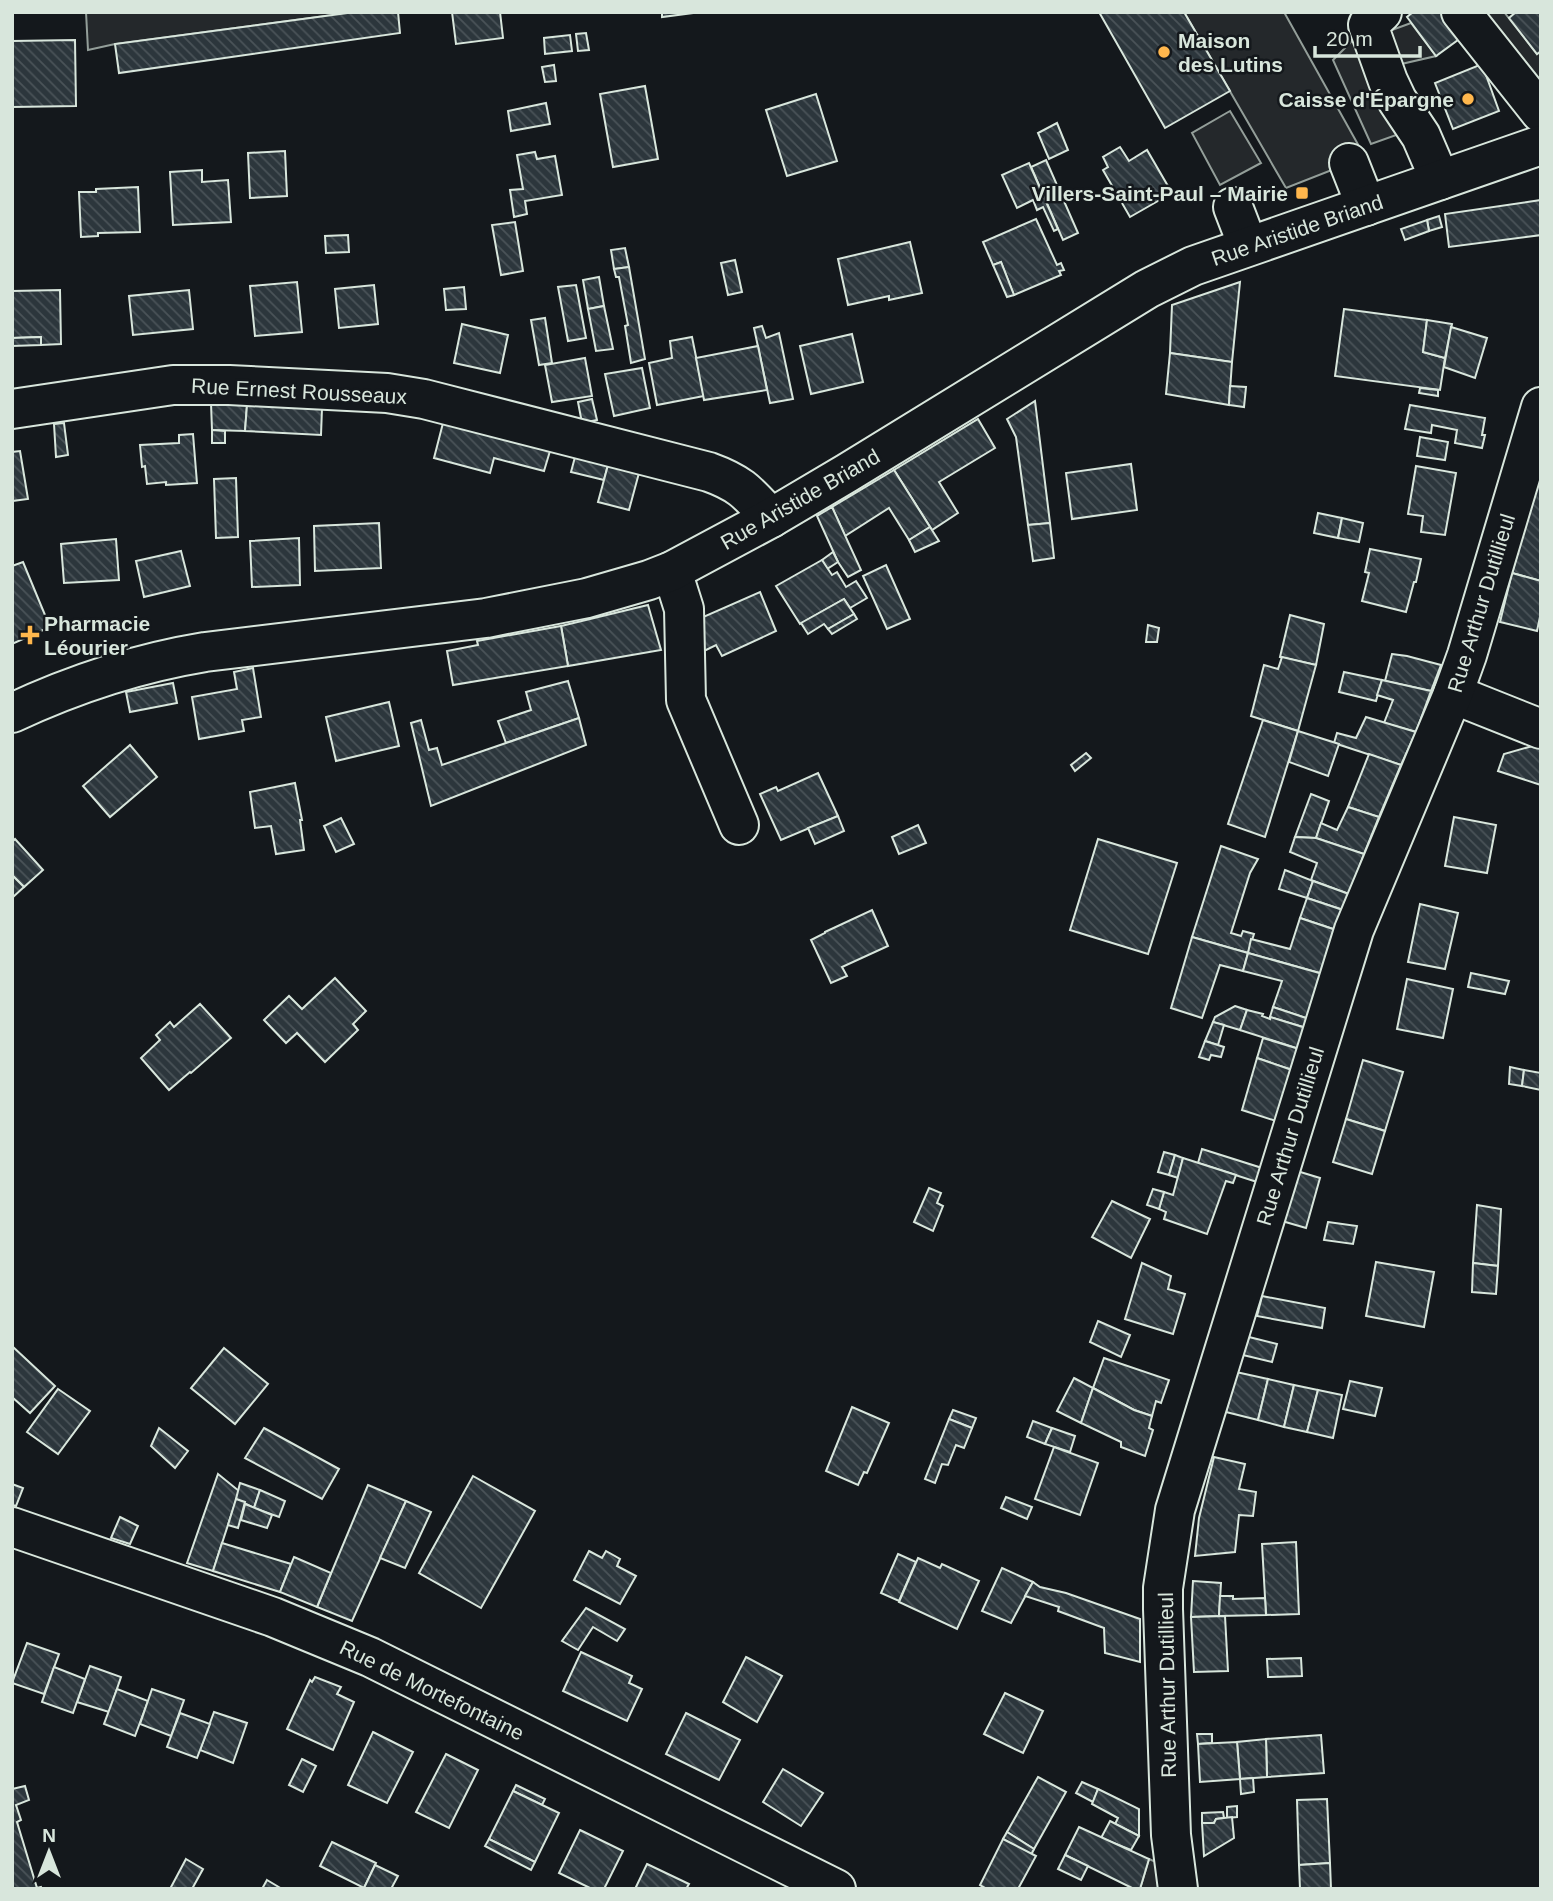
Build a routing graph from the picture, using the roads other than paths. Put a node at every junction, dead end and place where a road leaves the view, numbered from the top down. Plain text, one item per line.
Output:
1 (1382, 12) edge
2 (1461, 12) edge
3 (1541, 113) edge
4 (1541, 145) edge
5 (1349, 163) dead end
6 (1440, 180) junction
7 (1366, 206) junction
8 (1233, 207) dead end
9 (1248, 246) junction
10 (1541, 407) edge
11 (12, 409) edge
12 (771, 518) junction
13 (672, 571) junction
14 (1453, 694) junction
15 (12, 713) edge
16 (1541, 729) edge
17 (739, 825) dead end
18 (12, 1527) edge
19 (836, 1889) edge
20 (1178, 1889) edge

1 - 6 street
2 - 3 street
4 - 6 street, Rue Aristide Briand
5 - 7 street
6 - 7 street, Rue Aristide Briand
7 - 9 street, Rue Aristide Briand
8 - 9 street
9 - 12 street, Rue Aristide Briand
10 - 14 street, Rue Arthur Dutillieul
11 - 12 street, Rue Ernest Rousseaux
12 - 13 street, Rue Aristide Briand
13 - 15 street, Rue Aristide Briand
13 - 17 street
14 - 16 street
14 - 20 street, Rue Arthur Dutillieul
18 - 19 street, Rue de Mortefontaine

